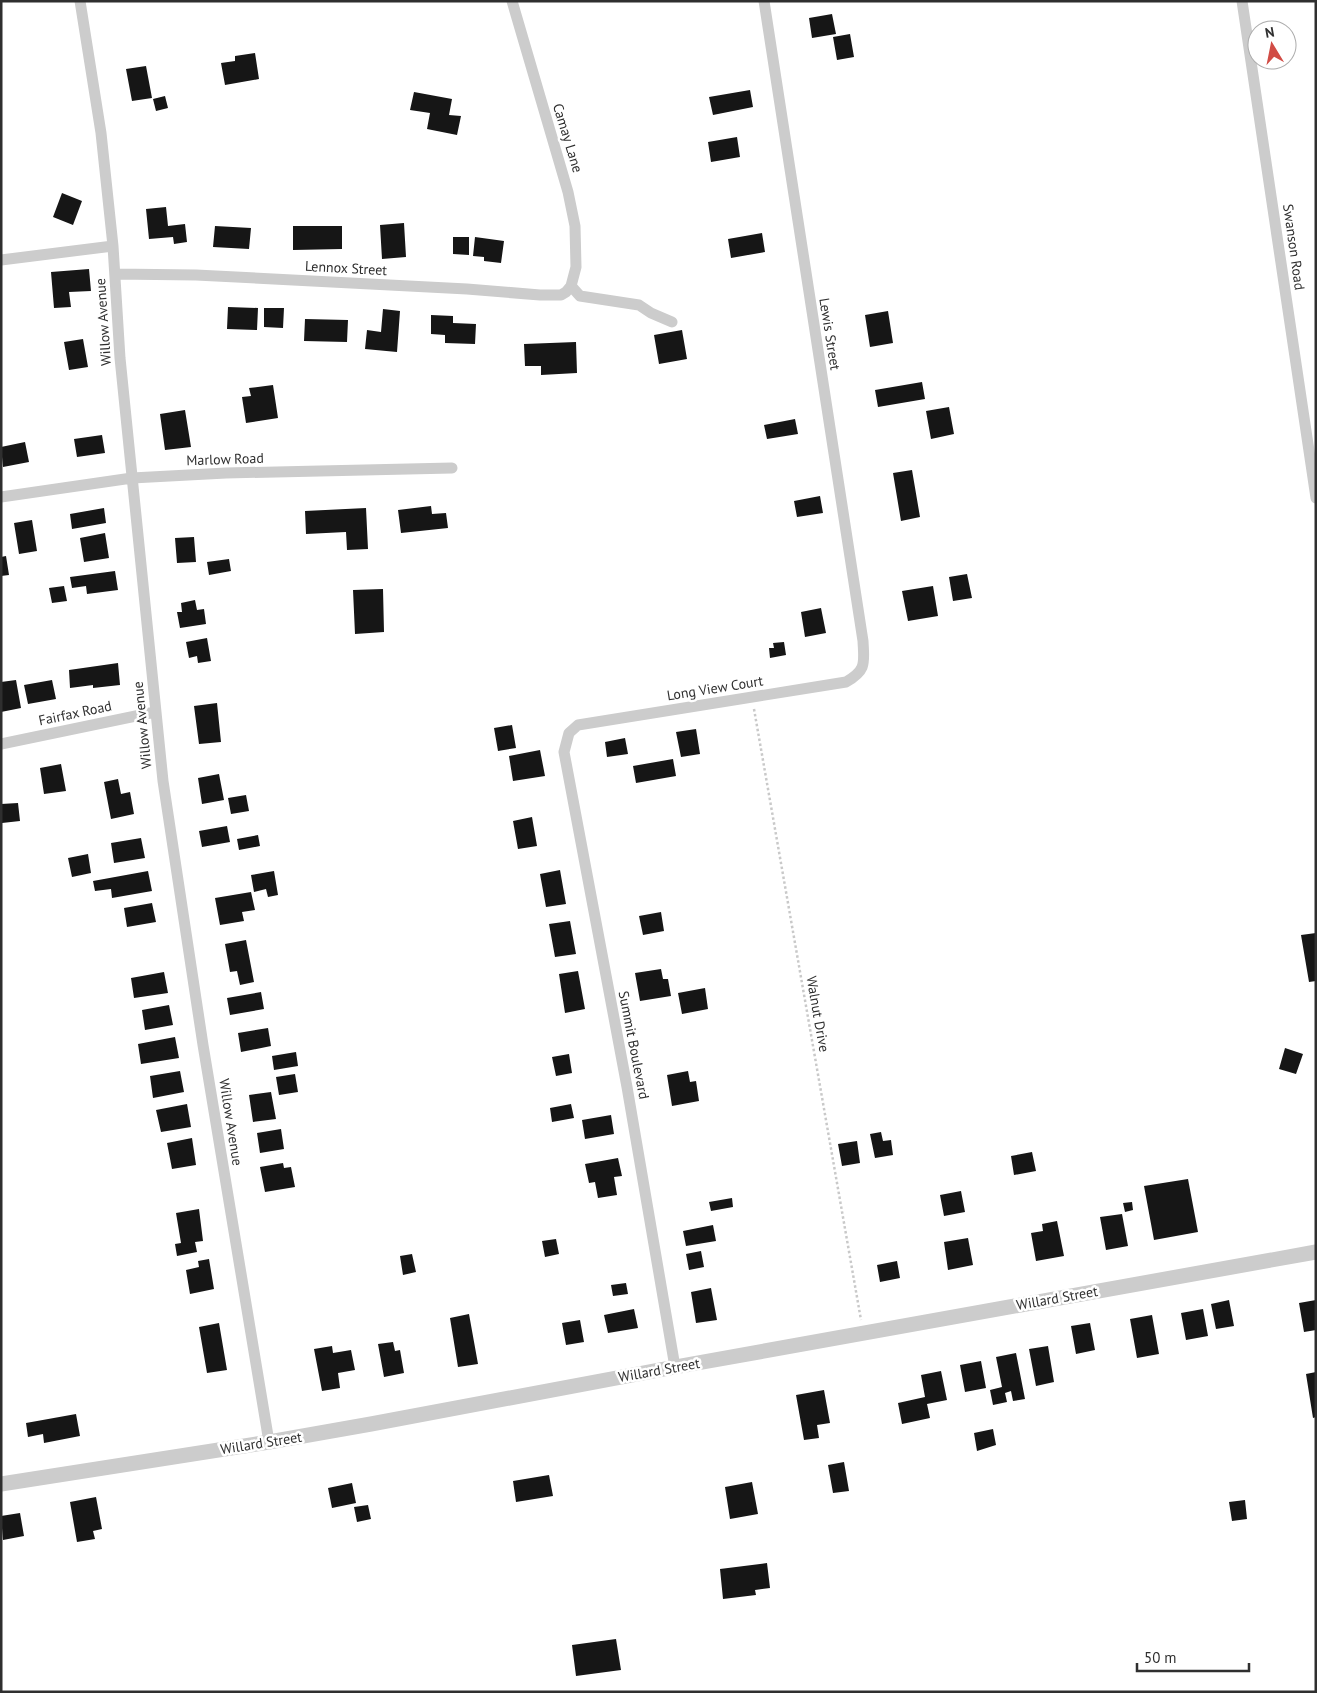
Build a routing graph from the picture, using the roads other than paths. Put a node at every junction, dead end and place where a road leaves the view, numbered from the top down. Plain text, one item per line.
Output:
1 (80, 1) edge
2 (512, 1) edge
3 (764, 1) edge
4 (1242, 1) edge
5 (113, 246) junction
6 (1, 260) edge
7 (115, 274) junction
8 (570, 286) junction
9 (672, 322) dead end
10 (452, 468) dead end
11 (132, 478) junction
12 (1, 497) edge
13 (1316, 498) edge
14 (861, 671) joint
15 (156, 712) junction
16 (571, 731) joint
17 (1, 744) edge
18 (1316, 1252) edge
19 (675, 1367) junction
20 (268, 1442) junction
21 (1, 1484) edge

1 - 5 street, Willow Avenue
2 - 8 street, Camay Lane
3 - 14 street, Lewis Street
4 - 13 street, Swanson Road
5 - 6 street
5 - 7 street, Willow Avenue
7 - 8 street, Lennox Street
7 - 11 street, Willow Avenue
8 - 9 street
10 - 11 street, Marlow Road
11 - 12 street, Marlow Road
11 - 15 street, Willow Avenue
14 - 16 street, Long View Court
15 - 17 street, Fairfax Road
15 - 20 street, Willow Avenue
16 - 19 street, Summit Boulevard
18 - 19 street, Willard Street
19 - 20 street, Willard Street
20 - 21 street, Willard Street

